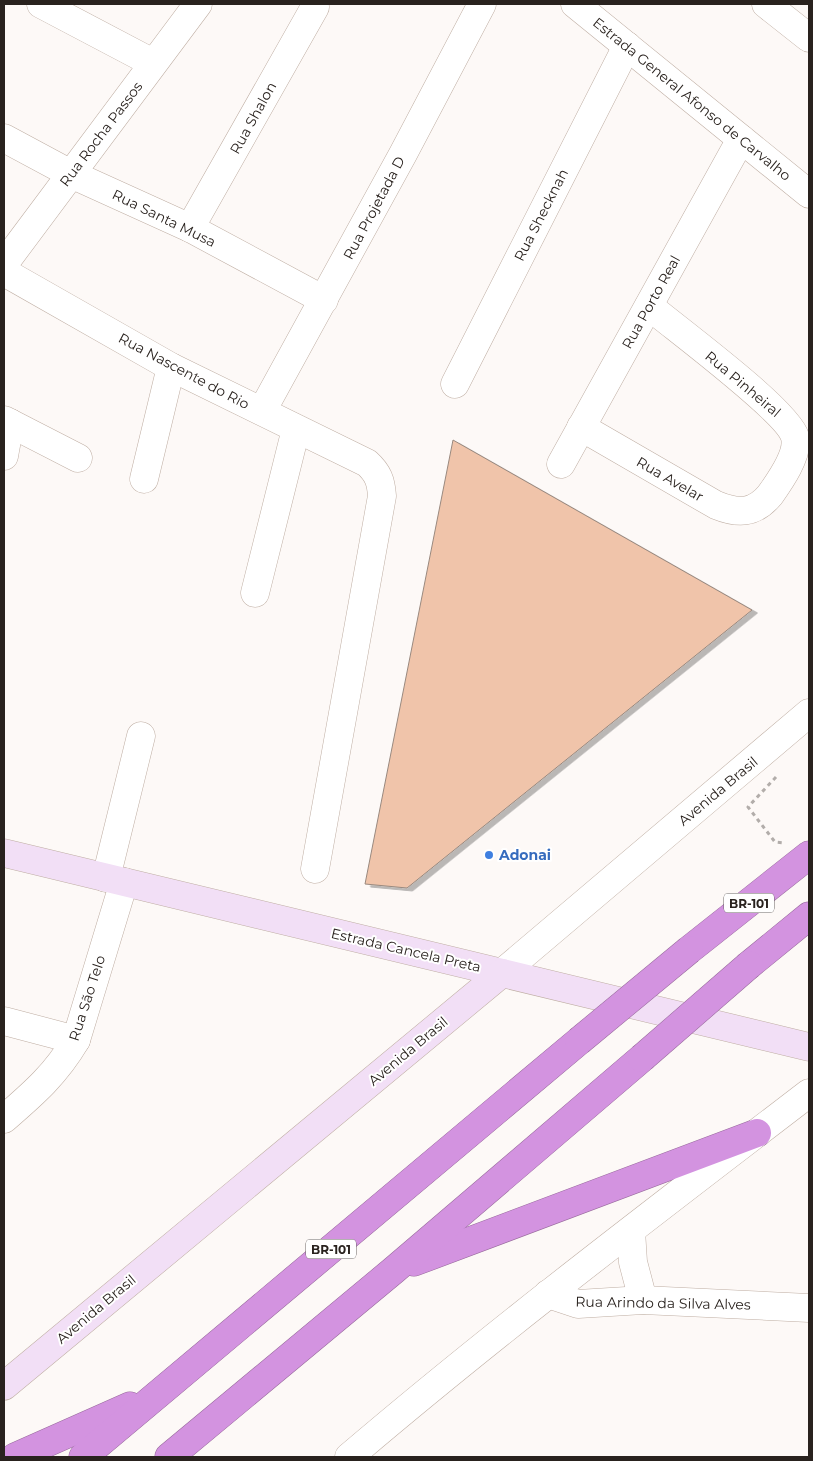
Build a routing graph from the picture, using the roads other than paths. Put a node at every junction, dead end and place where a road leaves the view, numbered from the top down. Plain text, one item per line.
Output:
1 (41, 4) edge
2 (198, 4) edge
3 (482, 4) edge
4 (575, 4) edge
5 (766, 4) edge
6 (315, 7) dead end
7 (809, 38) edge
8 (627, 46) junction
9 (153, 63) junction
10 (4, 138) edge
11 (741, 139) junction
12 (71, 174) junction
13 (809, 194) edge
14 (190, 228) junction
15 (4, 264) edge
16 (4, 272) edge
17 (324, 300) junction
18 (649, 306) junction
19 (171, 367) junction
20 (456, 384) dead end
21 (262, 411) junction
22 (7, 422) edge
23 (581, 427) junction
24 (296, 429) junction
25 (4, 456) edge
26 (78, 458) dead end
27 (561, 464) dead end
28 (144, 479) dead end
29 (762, 504) joint
30 (255, 593) dead end
31 (809, 713) edge
32 (141, 736) dead end
33 (801, 849) edge
34 (4, 853) edge
35 (315, 869) dead end
36 (115, 880) junction
37 (809, 916) edge
38 (502, 973) junction
39 (4, 1021) edge
40 (76, 1040) junction
41 (809, 1047) edge
42 (809, 1093) edge
43 (4, 1119) edge
44 (757, 1133) junction
45 (631, 1231) junction
46 (394, 1270) junction
47 (548, 1294) junction
48 (644, 1300) junction
49 (809, 1308) edge
50 (4, 1386) edge
51 (159, 1393) junction
52 (15, 1457) edge
53 (83, 1457) edge
54 (169, 1457) edge
55 (349, 1457) edge

1 - 9 street
2 - 9 street, Rua Rocha Passos
3 - 17 street, Rua Projetada D
4 - 8 street, Estrada General Afonso de Carvalho
5 - 7 street
6 - 14 street, Rua Shalon
8 - 11 street, Estrada General Afonso de Carvalho
8 - 20 street, Rua Shecknah
9 - 12 street, Rua Rocha Passos
10 - 12 street, Rua Santa Musa
11 - 13 street, Estrada General Afonso de Carvalho
11 - 18 street, Rua Porto Real
12 - 14 street, Rua Santa Musa
12 - 15 street, Rua Rocha Passos
14 - 17 street, Rua Santa Musa
16 - 19 street, Rua Nascente do Rio
17 - 21 street, Rua Projetada D
18 - 23 street, Rua Porto Real
18 - 29 street, Rua Pinheiral
19 - 21 street, Rua Nascente do Rio
19 - 28 street
21 - 24 street, Rua Nascente do Rio
22 - 25 street
22 - 26 street
23 - 27 street, Rua Porto Real
23 - 29 street, Rua Avelar
24 - 30 street
24 - 35 street, Rua Nascente do Rio
31 - 38 street, Avenida Brasil
32 - 36 street, Rua São Telo
33 - 51 highway, BR-101, bridge
34 - 36 street, Estrada Cancela Preta
36 - 38 street, Estrada Cancela Preta
36 - 40 street, Rua São Telo
37 - 46 highway, bridge
38 - 41 street, Estrada Cancela Preta
38 - 50 street, Avenida Brasil
39 - 40 street
40 - 43 street, Rua São Telo
42 - 44 street
44 - 45 street
44 - 46 highway
45 - 47 street
45 - 48 street
46 - 54 highway
47 - 48 street, Rua Arindo da Silva Alves
47 - 55 street
48 - 49 street, Rua Arindo da Silva Alves
51 - 52 highway
51 - 53 highway, BR-101

